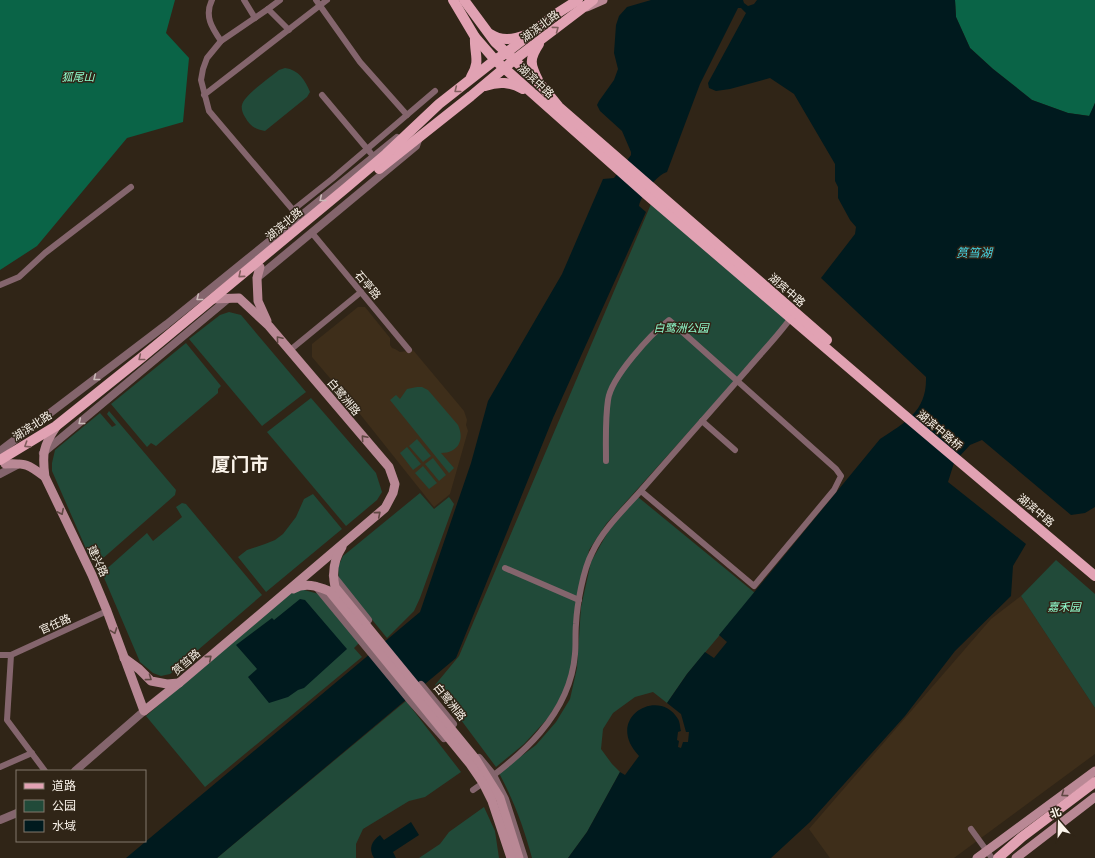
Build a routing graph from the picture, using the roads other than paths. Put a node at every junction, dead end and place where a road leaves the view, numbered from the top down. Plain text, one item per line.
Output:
1 (212, 0) edge
2 (244, 0) edge
3 (280, 0) edge
4 (327, 0) edge
5 (453, 0) edge
6 (464, 0) edge
7 (572, 0) edge
8 (593, 0) edge
9 (603, 0) edge
10 (318, 2) edge
11 (580, 5) edge
12 (268, 9) junction
13 (556, 14) junction
14 (255, 18) junction
15 (290, 30) junction
16 (488, 33) junction
17 (532, 33) junction
18 (475, 37) junction
19 (541, 40) junction
20 (221, 42) junction
21 (506, 53) junction
22 (494, 60) junction
23 (514, 60) junction
24 (504, 68) junction
25 (470, 80) junction
26 (541, 86) junction
27 (481, 88) junction
28 (435, 91) dead end
29 (204, 95) junction
30 (322, 95) dead end
31 (534, 95) junction
32 (439, 104) junction
33 (407, 115) junction
34 (419, 137) junction
35 (367, 149) junction
36 (374, 156) junction
37 (618, 165) junction
38 (131, 187) dead end
39 (293, 210) junction
40 (299, 217) junction
41 (312, 233) junction
42 (260, 268) joint
43 (257, 278) junction
44 (0, 285) edge
45 (361, 292) junction
46 (229, 298) junction
47 (212, 299) junction
48 (793, 315) junction
49 (269, 326) junction
50 (409, 350) dead end
51 (289, 351) junction
52 (737, 381) junction
53 (905, 411) joint
54 (702, 421) junction
55 (56, 426) junction
56 (735, 450) dead end
57 (0, 452) edge
58 (43, 453) junction
59 (606, 461) dead end
60 (963, 461) junction
61 (2, 464) edge
62 (19, 464) junction
63 (0, 474) edge
64 (45, 477) junction
65 (641, 491) junction
66 (348, 539) junction
67 (505, 568) dead end
68 (1095, 568) edge
69 (311, 570) joint
70 (1095, 576) edge
71 (279, 597) junction
72 (579, 600) junction
73 (107, 612) junction
74 (376, 645) junction
75 (0, 654) edge
76 (11, 655) junction
77 (124, 658) junction
78 (179, 683) junction
79 (417, 694) junction
80 (144, 711) junction
81 (7, 720) junction
82 (0, 723) edge
83 (32, 752) junction
84 (0, 768) edge
85 (44, 770) edge
86 (78, 770) edge
87 (1095, 771) edge
88 (486, 780) junction
89 (1095, 782) edge
90 (474, 790) dead end
91 (1095, 790) edge
92 (1095, 798) edge
93 (16, 813) edge
94 (0, 820) edge
95 (971, 828) dead end
96 (990, 854) edge
97 (508, 858) edge
98 (511, 858) edge
99 (519, 858) edge
100 (524, 858) edge
101 (977, 858) edge
102 (999, 858) edge
103 (1016, 858) edge

1 - 20 street
2 - 14 street
3 - 12 street
4 - 10 street
5 - 18 main road, 湖滨中路
6 - 16 main road
7 - 13 main road
8 - 11 main road, 湖滨北路
9 - 11 main road
10 - 15 street
10 - 33 street
11 - 13 main road, 湖滨北路
19 -> 11 main road, 湖滨北路
12 - 14 street
12 - 15 street
13 - 17 main road, 湖滨北路
14 - 20 street
15 - 29 street
16 - 17 main road
16 - 21 main road
17 - 21 main road, 湖滨北路
18 - 22 main road, 湖滨中路
18 - 25 main road
19 - 23 main road, 湖滨北路
19 - 26 main road
20 - 29 street
21 - 22 main road, 湖滨北路
21 - 23 main road
22 - 24 main road, 湖滨中路
22 - 25 main road, 湖滨北路
23 - 24 main road, 湖滨北路
23 - 26 main road
24 - 27 main road, 湖滨北路
24 - 31 main road, 湖滨中路
25 -> 32 main road, 湖滨北路
26 - 37 main road
27 - 31 main road
27 - 34 main road, 湖滨北路
28 - 33 street
29 - 39 street
30 - 35 street
31 - 37 main road, 湖滨中路
32 - 36 street
32 -> 47 main road, 湖滨北路
33 - 35 street
34 - 41 street
34 - 42 main road, 湖滨北路
35 - 36 street
35 - 39 street
36 -> 40 street
37 - 48 main road, 湖宾中路
38 - 44 street
39 - 40 street
40 -> 57 street
41 - 43 street
41 - 45 street, 石亭路
42 - 43 main road, 白鹭洲路
43 - 49 main road, 白鹭洲路
45 - 50 street, 石亭路
45 - 51 street
46 - 47 main road, 白鹭洲路
46 - 49 main road, 白鹭洲路
46 -> 58 street
47 -> 55 main road, 湖滨北路
48 - 52 street
48 - 53 main road, 湖宾中路
51 -> 49 main road, 白鹭洲路
66 -> 51 main road, 白鹭洲路
52 - 54 street
52 - 59 street
52 - 65 street
53 - 60 main road, 湖滨中路桥
54 - 56 street
54 - 65 street
55 - 58 main road, 建兴路
55 -> 61 main road, 湖滨北路
58 - 64 main road, 建兴路
60 - 68 main road
60 - 70 main road, 湖滨中路
61 - 62 main road, 建兴路
62 - 63 street
62 - 64 main road, 建兴路
64 -> 73 main road, 建兴路
65 - 72 street
66 - 69 main road, 白鹭洲路
66 - 74 main road, 白鹭洲路
67 - 72 street
69 - 71 main road, 筼筜路
71 - 74 main road, 白鹭洲路
78 -> 71 main road, 筼筜路
72 - 88 street
73 - 76 street, 官任路
73 -> 77 main road, 建兴路
74 - 79 main road, 白鹭洲路
74 - 79 street, 白鹭洲路
75 - 76 street, 官任路
76 - 81 street
77 -> 78 main road
77 - 80 main road, 建兴路
78 - 80 main road, 筼筜路
79 - 88 street, 白鹭洲路
79 - 88 main road, 白鹭洲路
80 - 86 street, 筼筜路
81 - 82 street
81 - 83 street
83 - 84 street
83 - 85 street
87 -> 96 main road
88 - 90 street
88 - 97 street, 白鹭洲路
88 - 98 main road, 白鹭洲路
88 - 99 main road, 白鹭洲路
88 - 100 street, 白鹭洲路
89 - 102 main road
91 - 102 main road
92 - 103 main road
93 - 94 street
95 - 96 street
96 - 101 main road

